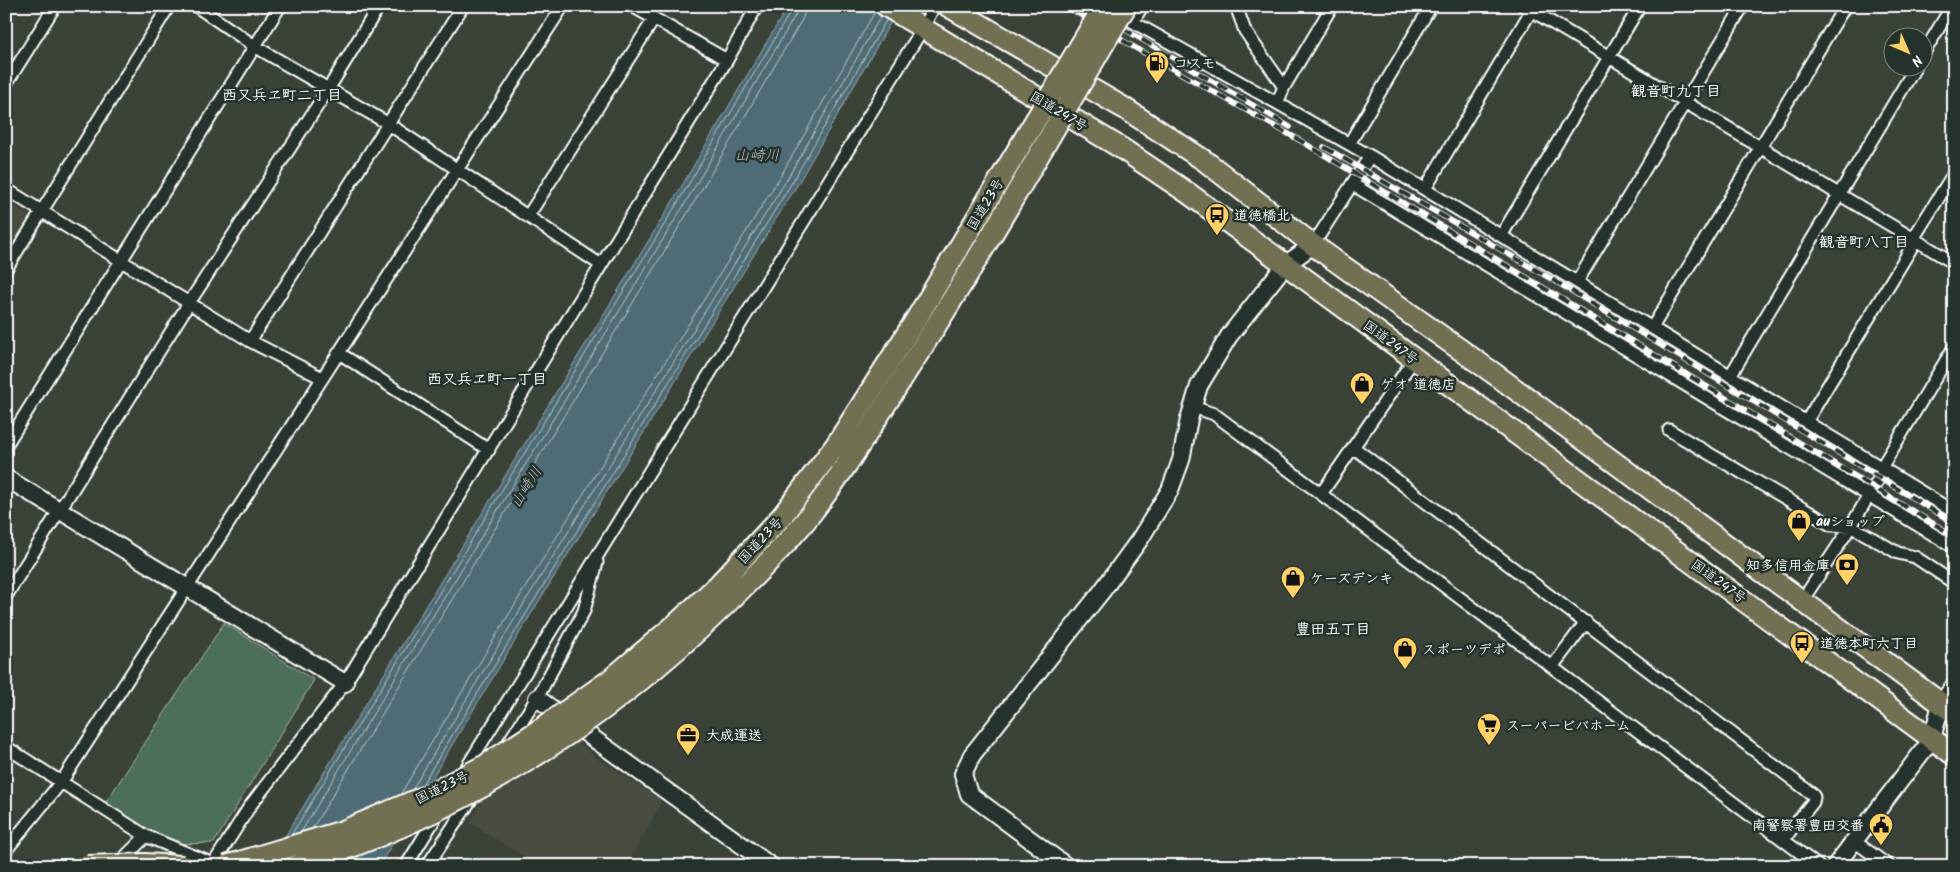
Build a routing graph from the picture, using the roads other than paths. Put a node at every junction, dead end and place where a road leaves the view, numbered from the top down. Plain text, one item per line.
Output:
1 (55, 6) edge
2 (169, 6) edge
3 (196, 6) edge
4 (280, 6) edge
5 (379, 6) edge
6 (463, 6) edge
7 (564, 6) edge
8 (632, 6) edge
9 (757, 6) edge
10 (886, 6) edge
11 (934, 6) edge
12 (948, 6) edge
13 (1104, 6) edge
14 (1126, 6) edge
15 (1142, 6) edge
16 (1236, 6) edge
17 (1332, 6) edge
18 (1431, 6) edge
19 (1640, 6) edge
20 (1743, 6) edge
21 (1845, 6) edge
22 (1952, 6) edge
23 (1530, 8) edge
24 (654, 19) junction
25 (916, 24) junction
26 (1932, 39) edge
27 (256, 47) junction
28 (1609, 57) junction
29 (727, 60) junction
30 (1910, 78) edge
31 (6, 84) edge
32 (1284, 87) junction
33 (329, 88) junction
34 (1685, 102) junction
35 (1277, 103) junction
36 (387, 123) junction
37 (1348, 144) junction
38 (1760, 148) junction
39 (1370, 156) junction
40 (459, 170) junction
41 (1954, 173) edge
42 (1352, 184) junction
43 (6, 189) edge
44 (1425, 189) junction
45 (1839, 194) junction
46 (42, 211) junction
47 (528, 216) junction
48 (1501, 236) junction
49 (1914, 240) junction
50 (1313, 245) junction
51 (120, 260) junction
52 (1954, 263) edge
53 (601, 264) junction
54 (1285, 266) junction
55 (6, 269) edge
56 (1577, 282) junction
57 (189, 303) junction
58 (1652, 328) junction
59 (250, 340) junction
60 (1954, 347) edge
61 (339, 353) junction
62 (1414, 359) junction
63 (1730, 376) junction
64 (322, 378) junction
65 (1193, 407) junction
66 (1806, 422) junction
67 (1669, 430) dead end
68 (6, 445) edge
69 (1353, 447) junction
70 (489, 450) junction
71 (1883, 469) junction
72 (6, 478) edge
73 (1321, 494) junction
74 (1869, 497) junction
75 (60, 510) junction
76 (1954, 512) edge
77 (1851, 526) junction
78 (1954, 548) edge
79 (600, 551) junction
80 (1954, 583) edge
81 (188, 588) junction
82 (6, 596) edge
83 (1802, 601) junction
84 (1586, 622) junction
85 (1552, 667) junction
86 (345, 683) junction
87 (1954, 686) edge
88 (537, 698) junction
89 (1948, 708) edge
90 (1932, 739) junction
91 (6, 747) edge
92 (1954, 754) edge
93 (62, 781) junction
94 (146, 836) junction
95 (1784, 840) junction
96 (1854, 841) junction
97 (6, 850) edge
98 (217, 865) edge
99 (87, 866) edge
100 (117, 866) edge
101 (183, 866) edge
102 (296, 866) edge
103 (406, 866) edge
104 (427, 866) edge
105 (771, 866) edge
106 (1066, 866) edge
107 (1818, 866) edge
108 (1835, 866) edge
109 (1889, 866) edge

1 - 31 street
2 - 46 street
3 - 27 street
4 - 27 street
5 - 33 street
6 - 36 street
7 - 40 street
8 - 24 street
9 - 29 street
10 - 25 highway, 国道247号
11 - 25 street
12 - 50 highway
13 - 98 highway, 国道23号, bridge
14 - 102 highway, 国道23号, bridge
15 - 35 street
16 - 32 street
17 - 32 street
18 - 37 street
19 - 28 street
20 - 34 street
21 - 38 street
22 - 26 street
23 - 28 street
23 - 44 street
24 - 29 street
24 - 47 street
25 - 54 highway, 国道247号
25 - 79 street
27 - 33 street
27 - 51 street
28 - 34 street
28 - 48 street
29 - 53 street
30 - 45 street
32 - 35 street
33 - 36 street
33 - 57 street
34 - 38 street
34 - 56 street
35 - 37 street
36 - 40 street
36 - 59 street
37 - 39 street
38 - 45 street
38 - 58 street
39 - 42 street
39 - 44 street
40 - 47 street
40 - 61 street
41 - 49 street
42 - 50 street
42 - 74 street
43 - 46 street
44 - 48 street
45 - 49 street
45 - 63 street
46 - 51 street
46 - 55 street
47 - 53 street
48 - 56 street
49 - 52 street
49 - 66 street
50 - 54 street
50 - 83 highway
51 - 57 street
51 - 68 street
53 - 70 street
54 - 62 highway, 国道247号
54 - 65 street
56 - 58 street
57 - 59 street
57 - 75 street
58 - 63 street
59 - 64 street
60 - 71 street
61 - 64 street
61 - 70 street
62 - 69 street
62 - 90 highway, 国道247号
63 - 66 street
64 - 81 street
65 - 73 street
65 - 106 street
66 - 71 street
67 - 77 street
69 - 73 street
69 - 84 street
70 - 86 street
71 - 74 street
71 - 76 street
72 - 75 street
73 - 85 street
74 - 77 street
74 - 78 street
75 - 81 street
75 - 82 street
77 - 80 street
77 - 83 street
79 - 88 street
79 - 103 street
81 - 86 street
81 - 93 street
83 - 89 highway
84 - 85 street
84 - 95 street
85 - 95 street
86 - 98 street
87 - 89 street
88 - 104 street
88 - 105 street
89 - 90 street
90 - 92 highway, 国道247号
90 - 96 street
91 - 93 street
93 - 94 street
93 - 97 street
94 - 98 street
94 - 100 street
95 - 107 street
96 - 108 street
96 - 109 street
99 - 101 highway, bridge

